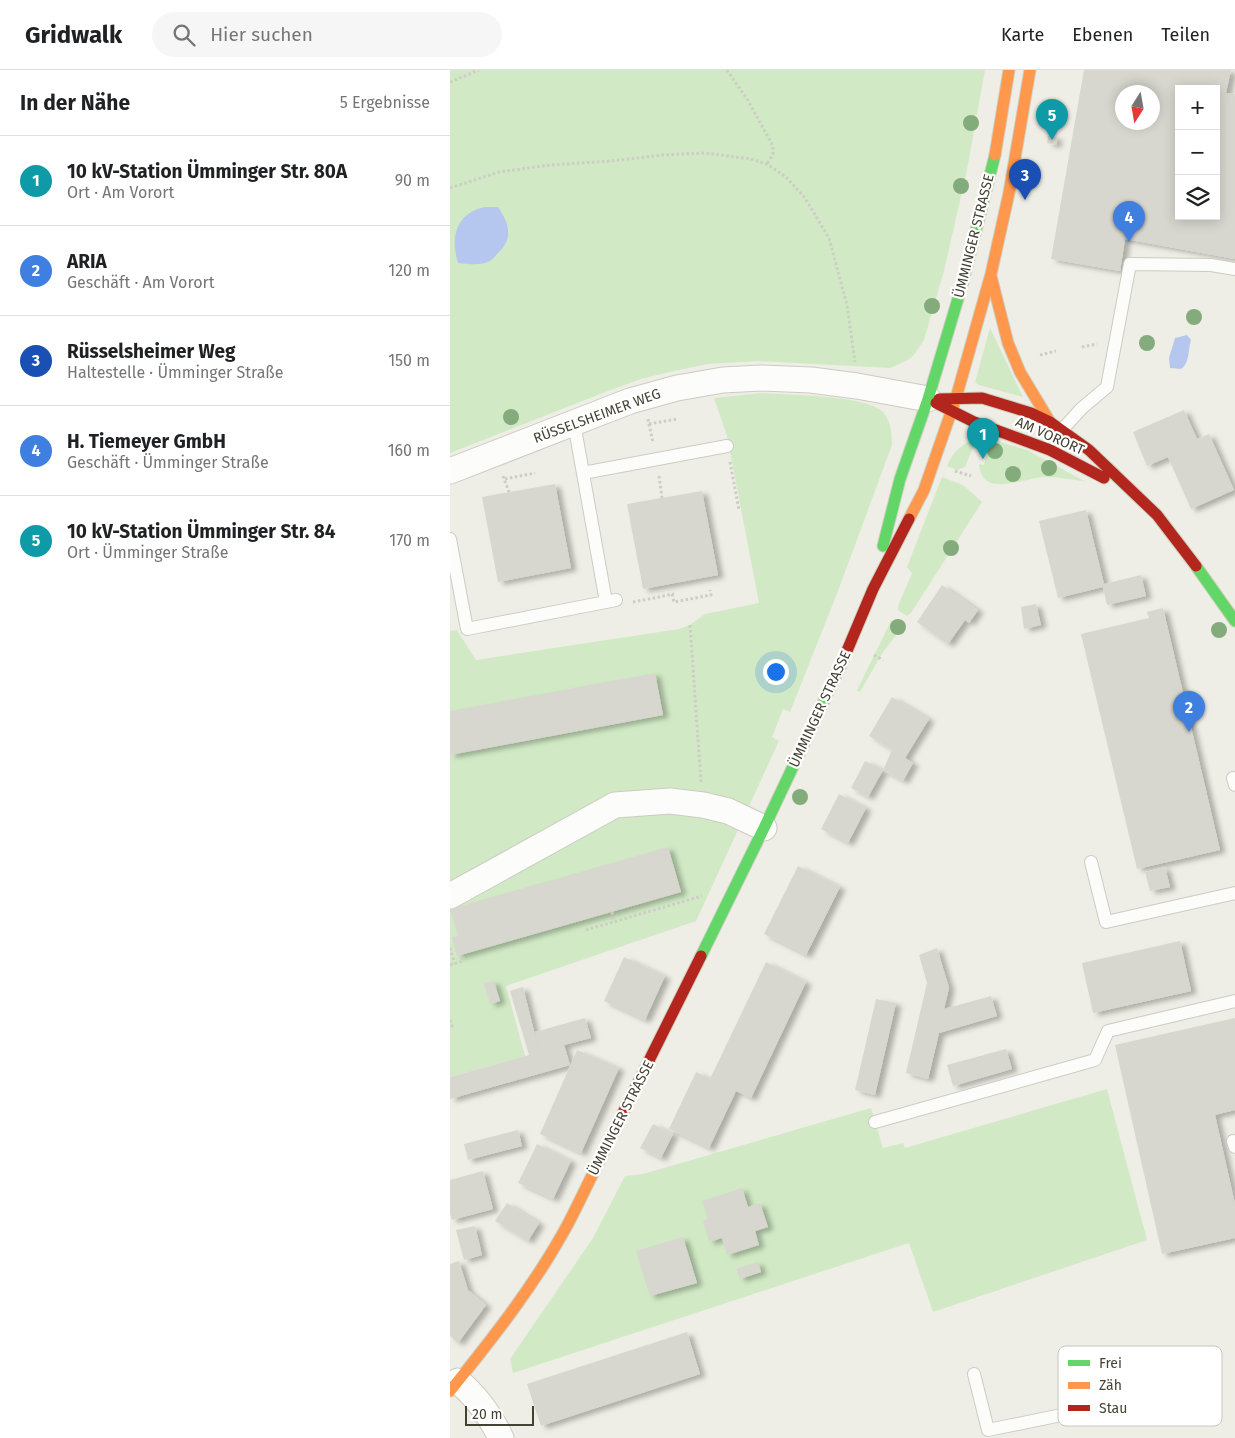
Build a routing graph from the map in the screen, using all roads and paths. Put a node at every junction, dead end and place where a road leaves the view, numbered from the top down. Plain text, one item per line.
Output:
1 (478, 70) edge
2 (727, 70) edge
3 (1009, 70) edge
4 (1030, 70) edge
5 (450, 82) edge
6 (767, 164) junction
7 (450, 188) edge
8 (1235, 269) edge
9 (990, 274) junction
10 (858, 386) junction
11 (643, 397) junction
12 (956, 398) junction
13 (928, 399) junction
14 (952, 411) junction
15 (677, 419) dead end
16 (1050, 422) junction
17 (574, 423) junction
18 (649, 424) junction
19 (1061, 430) junction
20 (727, 446) joint
21 (1050, 450) junction
22 (656, 460) junction
23 (450, 471) edge
24 (535, 473) dead end
25 (583, 473) junction
26 (505, 479) dead end
27 (1134, 494) junction
28 (739, 510) dead end
29 (450, 539) edge
30 (873, 589) junction
31 (710, 590) dead end
32 (611, 601) junction
33 (1235, 621) edge
34 (690, 625) dead end
35 (874, 655) dead end
36 (884, 660) dead end
37 (702, 805) junction
38 (764, 828) junction
39 (1091, 862) dead end
40 (734, 887) junction
41 (1235, 893) edge
42 (450, 896) edge
43 (612, 912) dead end
44 (614, 922) junction
45 (586, 930) dead end
46 (450, 948) edge
47 (460, 955) dead end
48 (455, 964) junction
49 (450, 965) edge
50 (1235, 1001) edge
51 (450, 1020) edge
52 (450, 1026) edge
53 (875, 1122) dead end
54 (974, 1374) dead end
55 (454, 1386) edge
56 (1058, 1416) edge
57 (988, 1434) edge
58 (501, 1438) edge

1 - 5 path
2 - 6 path
3 - 13 street, ÜMMINGER STRASSE
4 - 9 street, ÜMMINGER STRASSE
6 - 7 path
6 - 10 path
8 - 19 lane
9 - 12 street, ÜMMINGER STRASSE
9 - 16 street, AM VORORT
10 - 11 street, RÜSSELSHEIMER WEG
10 - 13 street, RÜSSELSHEIMER WEG
11 - 17 street, RÜSSELSHEIMER WEG
11 - 18 path
12 - 13 street
12 - 14 street, ÜMMINGER STRASSE
12 - 16 street, AM VORORT
13 - 14 street
13 - 30 street, ÜMMINGER STRASSE
14 - 21 street, AM VORORT
14 - 30 street, ÜMMINGER STRASSE
15 - 18 path
16 - 19 street, AM VORORT
17 - 23 street, RÜSSELSHEIMER WEG
17 - 25 lane
18 - 22 path
19 - 21 lane
19 - 27 street, AM VORORT
20 - 22 lane
20 - 28 path
21 - 27 street, AM VORORT
22 - 25 lane
24 - 26 path
25 - 32 lane
27 - 33 street, AM VORORT
29 - 32 lane
30 - 38 street, ÜMMINGER STRASSE
31 - 32 path
34 - 37 path
35 - 36 path
37 - 38 street
37 - 42 street
38 - 40 street, ÜMMINGER STRASSE
39 - 41 lane
40 - 44 path
40 - 55 street, ÜMMINGER STRASSE
43 - 44 path
44 - 45 path
46 - 48 path
47 - 48 path
48 - 49 path
50 - 53 lane
51 - 52 path
54 - 57 lane
55 - 58 street
56 - 57 lane

